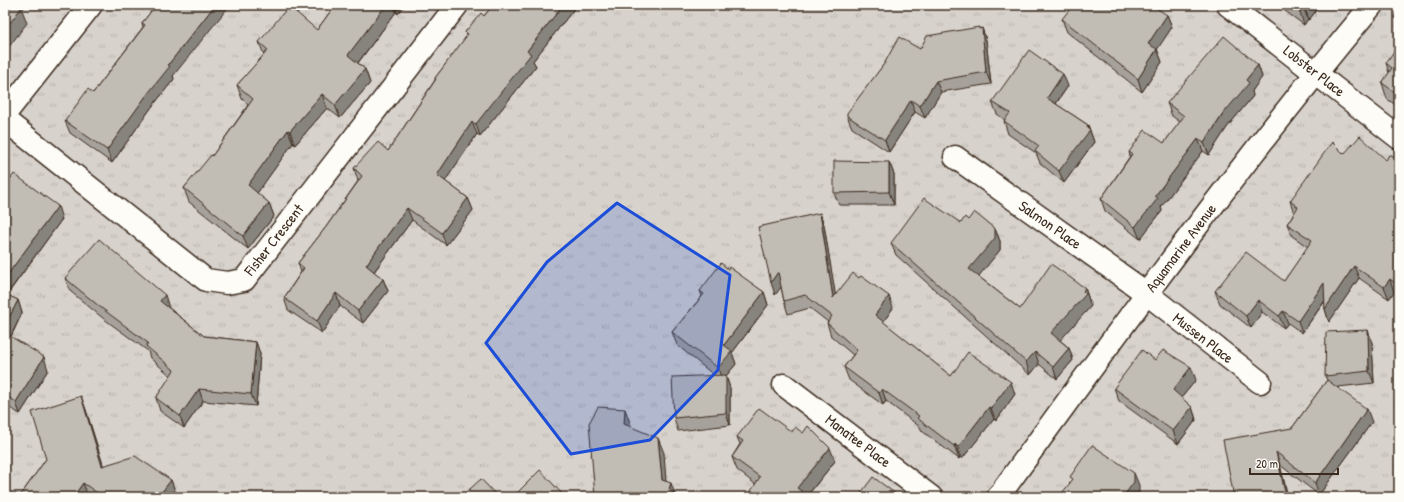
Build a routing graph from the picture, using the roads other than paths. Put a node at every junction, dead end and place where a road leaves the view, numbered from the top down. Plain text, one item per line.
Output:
1 (91, 5) edge
2 (457, 5) edge
3 (1228, 5) edge
4 (1372, 5) edge
5 (1316, 72) junction
6 (5, 114) edge
7 (5, 120) edge
8 (1399, 138) edge
9 (954, 157) dead end
10 (1146, 293) junction
11 (1260, 382) dead end
12 (784, 385) dead end
13 (931, 497) edge
14 (998, 497) edge

1 - 6 street
2 - 7 street, Fisher Crescent
3 - 5 street, Lobster Place
4 - 5 street, Aquamarine Avenue
5 - 8 street, Lobster Place
5 - 10 street, Aquamarine Avenue
9 - 10 street, Salmon Place
10 - 11 street, Mussen Place
10 - 14 street, Aquamarine Avenue
12 - 13 street, Manatee Place

